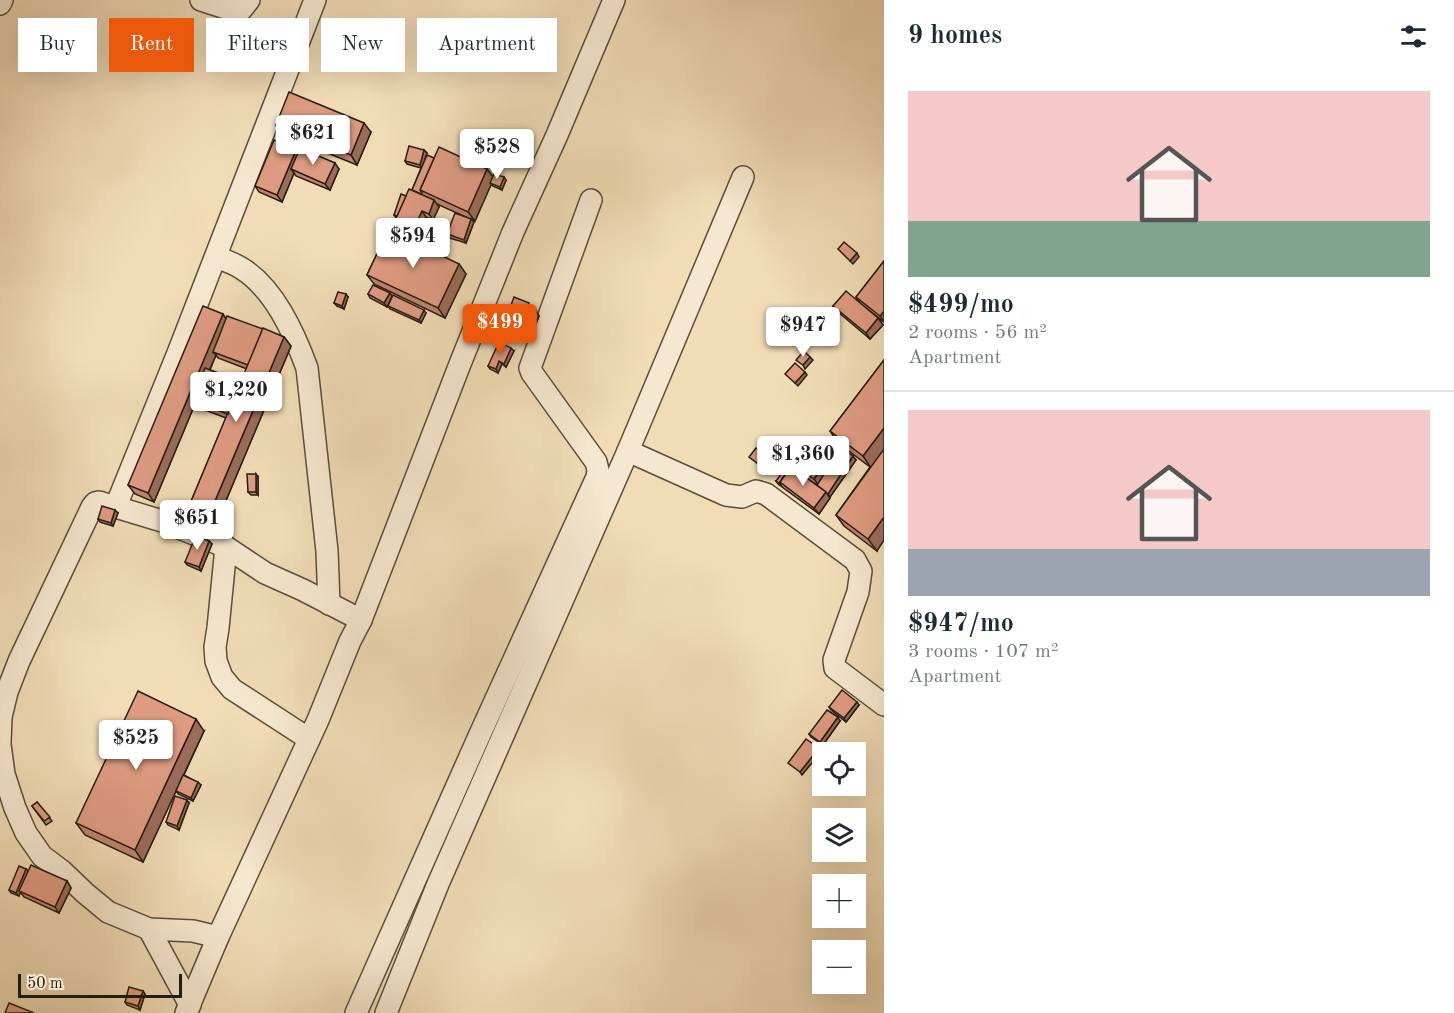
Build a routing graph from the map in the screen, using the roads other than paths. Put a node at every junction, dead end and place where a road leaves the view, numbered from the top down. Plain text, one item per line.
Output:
1 (201, 0) edge
2 (249, 0) edge
3 (315, 0) edge
4 (614, 0) edge
5 (743, 177) dead end
6 (591, 200) dead end
7 (216, 257) junction
8 (628, 451) junction
9 (116, 506) junction
10 (226, 547) junction
11 (329, 604) junction
12 (362, 620) junction
13 (884, 705) edge
14 (309, 739) junction
15 (0, 743) edge
16 (149, 929) junction
17 (218, 938) junction
18 (188, 1009) edge
19 (356, 1013) edge
20 (386, 1013) edge

1 - 2 street
3 - 7 street
4 - 12 street
5 - 8 street
6 - 19 street
7 - 9 street
7 - 11 street
8 - 13 street
8 - 20 street
9 - 10 street
9 - 15 street
10 - 11 street
10 - 14 street
11 - 12 street
12 - 14 street
14 - 17 street
15 - 16 street
16 - 17 street
16 - 18 street
17 - 18 street

